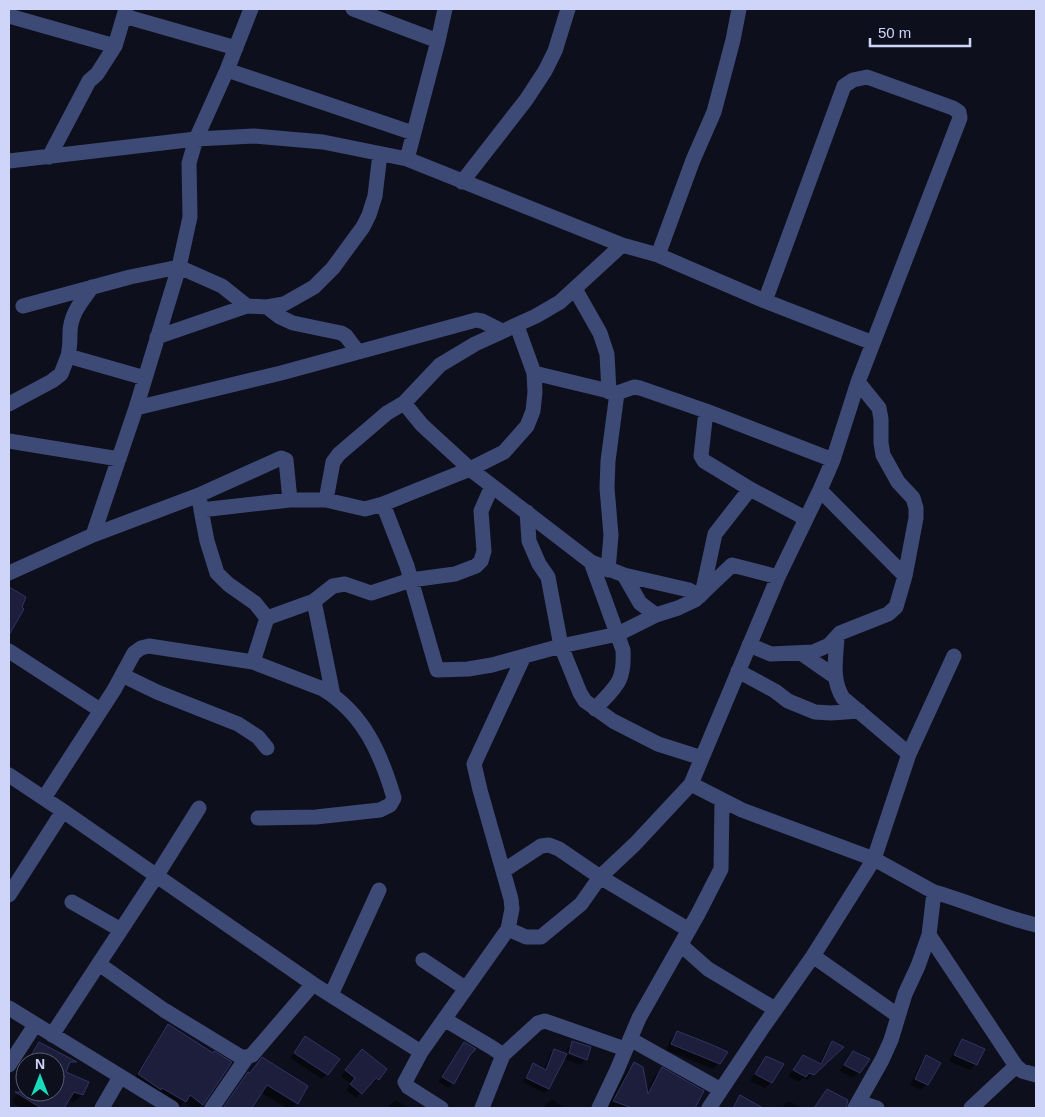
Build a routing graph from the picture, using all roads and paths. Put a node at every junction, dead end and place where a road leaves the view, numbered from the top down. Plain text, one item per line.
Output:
1 (251, 9) edge
2 (353, 9) edge
3 (445, 9) edge
4 (568, 9) edge
5 (739, 9) edge
6 (125, 12) edge
7 (9, 16) edge
8 (438, 41) junction
9 (116, 46) junction
10 (236, 48) junction
11 (227, 70) junction
12 (413, 133) junction
13 (196, 139) junction
14 (380, 154) junction
15 (49, 157) junction
16 (407, 159) junction
17 (9, 161) edge
18 (462, 182) junction
19 (622, 245) junction
20 (658, 256) junction
21 (179, 267) junction
22 (92, 287) junction
23 (575, 289) junction
24 (764, 300) junction
25 (23, 306) dead end
26 (246, 306) junction
27 (267, 307) junction
28 (517, 326) junction
29 (502, 331) junction
30 (158, 337) junction
31 (873, 343) junction
32 (358, 352) junction
33 (68, 356) junction
34 (534, 373) junction
35 (145, 378) junction
36 (858, 382) junction
37 (613, 392) junction
38 (404, 403) junction
39 (9, 404) edge
40 (136, 408) junction
41 (706, 411) junction
42 (9, 441) edge
43 (118, 459) junction
44 (832, 460) junction
45 (470, 469) junction
46 (492, 486) junction
47 (750, 489) junction
48 (820, 490) junction
49 (199, 495) junction
50 (290, 500) junction
51 (326, 500) junction
52 (382, 504) junction
53 (201, 510) junction
54 (527, 512) junction
55 (805, 518) junction
56 (93, 535) junction
57 (711, 551) junction
58 (591, 562) junction
59 (732, 565) junction
60 (608, 570) junction
61 (9, 573) edge
62 (624, 575) junction
63 (905, 576) junction
64 (778, 577) junction
65 (411, 580) junction
66 (701, 595) junction
67 (314, 601) junction
68 (640, 604) junction
69 (656, 616) junction
70 (267, 618) junction
71 (637, 625) junction
72 (618, 634) junction
73 (837, 638) junction
74 (749, 645) junction
75 (561, 646) junction
76 (9, 650) edge
77 (801, 653) junction
78 (524, 656) junction
79 (954, 656) dead end
80 (253, 662) junction
81 (738, 671) junction
82 (122, 675) junction
83 (834, 676) junction
84 (333, 695) junction
85 (594, 709) junction
86 (100, 710) junction
87 (859, 711) junction
88 (267, 748) dead end
89 (909, 754) junction
90 (702, 758) junction
91 (9, 775) edge
92 (691, 784) junction
93 (44, 798) junction
94 (722, 801) junction
95 (199, 808) dead end
96 (63, 811) junction
97 (258, 818) dead end
98 (874, 858) junction
99 (503, 871) junction
100 (157, 875) junction
101 (600, 877) junction
102 (379, 890) dead end
103 (934, 892) junction
104 (9, 894) edge
105 (72, 902) dead end
106 (1036, 925) edge
107 (508, 929) junction
108 (121, 930) junction
109 (689, 930) junction
110 (929, 935) junction
111 (680, 945) junction
112 (813, 956) junction
113 (423, 960) dead end
114 (99, 964) junction
115 (313, 984) junction
116 (465, 988) junction
117 (330, 995) junction
118 (9, 1008) edge
119 (775, 1009) junction
120 (897, 1014) junction
121 (444, 1020) junction
122 (35, 1024) junction
123 (52, 1035) junction
124 (627, 1044) junction
125 (421, 1052) junction
126 (503, 1055) junction
127 (247, 1057) junction
128 (9, 1065) edge
129 (1016, 1066) junction
130 (1036, 1076) edge
131 (120, 1077) junction
132 (721, 1090) junction
133 (857, 1105) edge
134 (102, 1108) edge
135 (172, 1108) edge
136 (212, 1108) edge
137 (442, 1108) edge
138 (482, 1108) edge
139 (599, 1108) edge
140 (709, 1108) edge
141 (877, 1108) edge
142 (971, 1108) edge

1 - 10 street
2 - 8 street
3 - 8 street
4 - 18 street
5 - 20 street
6 - 9 street
6 - 10 street
7 - 9 street
8 - 12 street
9 - 15 street
10 - 11 street
11 - 12 street
11 - 13 street
12 - 16 street
13 - 14 street
13 - 15 street
13 - 21 street
14 - 16 street
14 - 27 street
15 - 17 street
16 - 18 street
18 - 19 street
19 - 20 street
19 - 23 street
20 - 24 street
21 - 22 street
21 - 26 street
21 - 30 street
22 - 25 street
22 - 33 street
23 - 28 street
23 - 37 street
24 - 31 street
24 - 31 street
26 - 27 street
26 - 30 street
27 - 32 street
28 - 29 street
28 - 34 street
29 - 32 street
29 - 38 street
30 - 35 street
31 - 36 street
32 - 40 street
33 - 35 street
33 - 39 street
34 - 37 street
34 - 45 street
35 - 40 street
36 - 44 street
36 - 63 street
37 - 41 street
37 - 60 street
38 - 45 street
38 - 51 street
40 - 43 street
41 - 44 street
41 - 47 street
42 - 43 street
43 - 56 street
44 - 48 street
45 - 46 street
45 - 52 street
46 - 54 street
46 - 65 street
47 - 55 street
47 - 57 street
48 - 55 street
48 - 63 street
49 - 50 street
49 - 53 street
49 - 56 street
50 - 51 street
50 - 53 street
51 - 52 street
52 - 65 street
53 - 70 street
54 - 58 street
54 - 75 street
55 - 64 street
56 - 61 street
57 - 59 street
57 - 66 street
58 - 60 street
58 - 72 street
59 - 64 street
59 - 66 street
60 - 62 street
62 - 66 street
62 - 68 street
63 - 73 street
64 - 74 street
65 - 67 street
65 - 78 street
66 - 69 street
67 - 70 street
67 - 84 street
68 - 69 street
68 - 71 street
69 - 71 street
70 - 80 street
71 - 72 street
72 - 75 street
72 - 85 street
73 - 77 street
73 - 83 street
74 - 77 street
74 - 81 street
75 - 78 street
75 - 85 street
76 - 86 street
77 - 83 street
78 - 99 street
79 - 89 street
80 - 82 street
80 - 84 street
81 - 87 street
81 - 90 street
82 - 86 street
82 - 88 street
83 - 87 street
84 - 97 street
85 - 90 street
86 - 93 street
87 - 89 street
89 - 98 street
90 - 92 street
91 - 93 street
92 - 94 street
92 - 101 street
93 - 96 street
94 - 98 street
94 - 109 street
95 - 100 street
96 - 100 street
96 - 104 street
98 - 103 street
98 - 112 street
99 - 101 street
99 - 107 street
100 - 108 street
100 - 115 street
101 - 107 street
101 - 109 street
102 - 117 street
103 - 106 street
103 - 110 street
105 - 108 street
107 - 116 street
108 - 114 street
109 - 111 street
110 - 120 street
110 - 129 street
111 - 119 street
111 - 124 street
112 - 119 street
112 - 120 street
113 - 116 street
114 - 123 street
114 - 127 street
115 - 117 street
115 - 127 street
116 - 121 street
117 - 125 street
118 - 122 street
119 - 132 street
120 - 133 street
121 - 125 street
121 - 126 street
122 - 123 street
122 - 128 street
123 - 131 street
124 - 126 street
124 - 132 street
124 - 139 street
125 - 137 street
126 - 138 street
127 - 136 street
129 - 130 street
129 - 142 street
131 - 134 street
131 - 135 street
132 - 140 street
133 - 141 street

